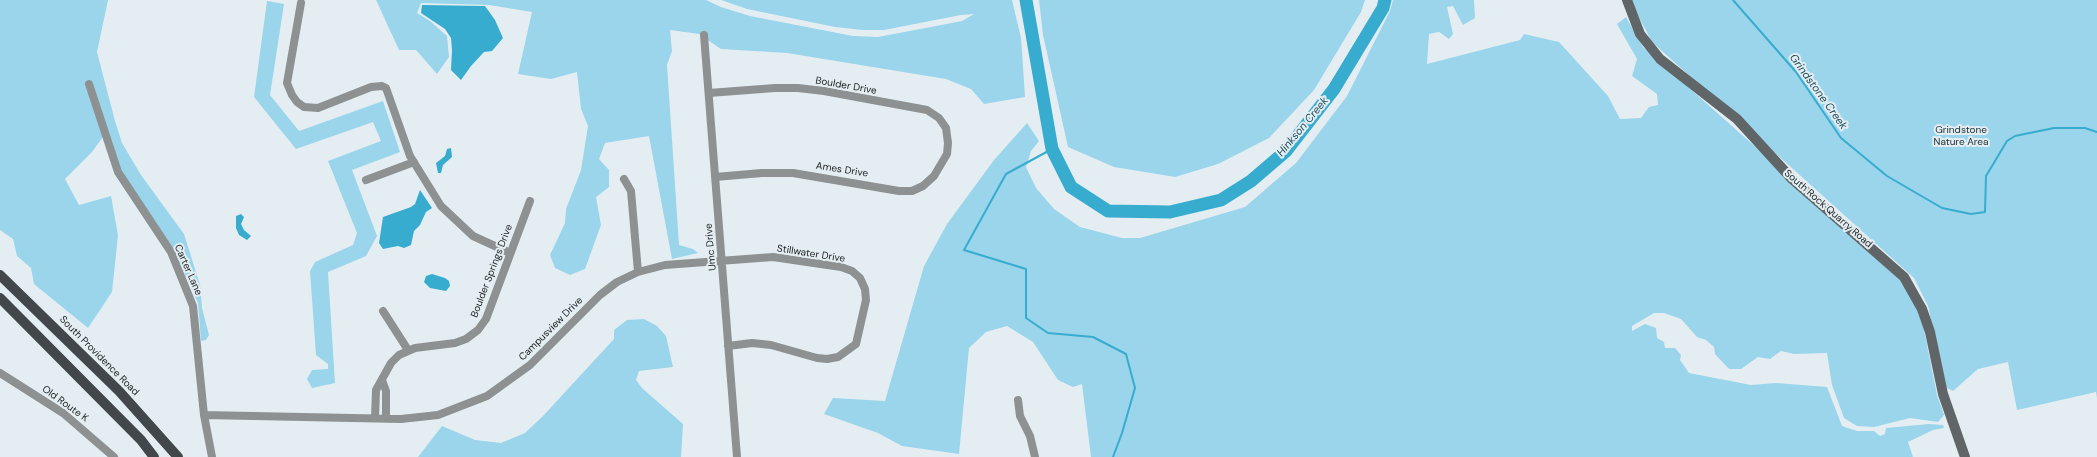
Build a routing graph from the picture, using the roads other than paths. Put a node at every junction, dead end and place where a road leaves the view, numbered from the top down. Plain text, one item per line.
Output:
1 (1627, 0) edge
2 (300, 3) dead end
3 (704, 35) dead end
4 (89, 84) dead end
5 (709, 93) junction
6 (947, 154) joint
7 (414, 162) junction
8 (716, 178) junction
9 (624, 179) dead end
10 (366, 180) dead end
11 (530, 202) dead end
12 (510, 254) junction
13 (722, 261) junction
14 (638, 272) junction
15 (0, 275) edge
16 (0, 298) edge
17 (383, 311) dead end
18 (728, 346) junction
19 (408, 350) junction
20 (0, 373) edge
21 (382, 380) junction
22 (1018, 400) dead end
23 (204, 415) junction
24 (375, 418) junction
25 (386, 418) junction
26 (114, 457) edge
27 (154, 457) edge
28 (178, 457) edge
29 (212, 457) edge
30 (737, 457) edge
31 (1036, 457) edge
32 (1965, 457) edge

1 - 32 street, South Rock Quarry Road
2 - 7 street
3 - 5 street, Umc Drive
4 - 23 street, Carter Lane
5 - 6 street, Boulder Drive
5 - 8 street, Umc Drive
6 - 8 street, Ames Drive
7 - 10 street
7 - 12 street
8 - 13 street, Umc Drive
9 - 14 street
11 - 12 street, Boulder Springs Drive
12 - 19 street, Boulder Springs Drive
13 - 14 street, Campusview Drive
13 - 18 street, Umc Drive
13 - 18 street, Stillwater Drive
14 - 25 street, Campusview Drive
15 - 28 main road, South Providence Road
16 - 27 main road
17 - 19 street
18 - 30 street, Umc Drive
19 - 21 street, Boulder Springs Drive
20 - 26 street, Old Route K
21 - 24 street, Boulder Springs Drive
21 - 25 street
22 - 31 street
23 - 24 street, Campusview Drive
23 - 29 street, Carter Lane
24 - 25 street, Campusview Drive

